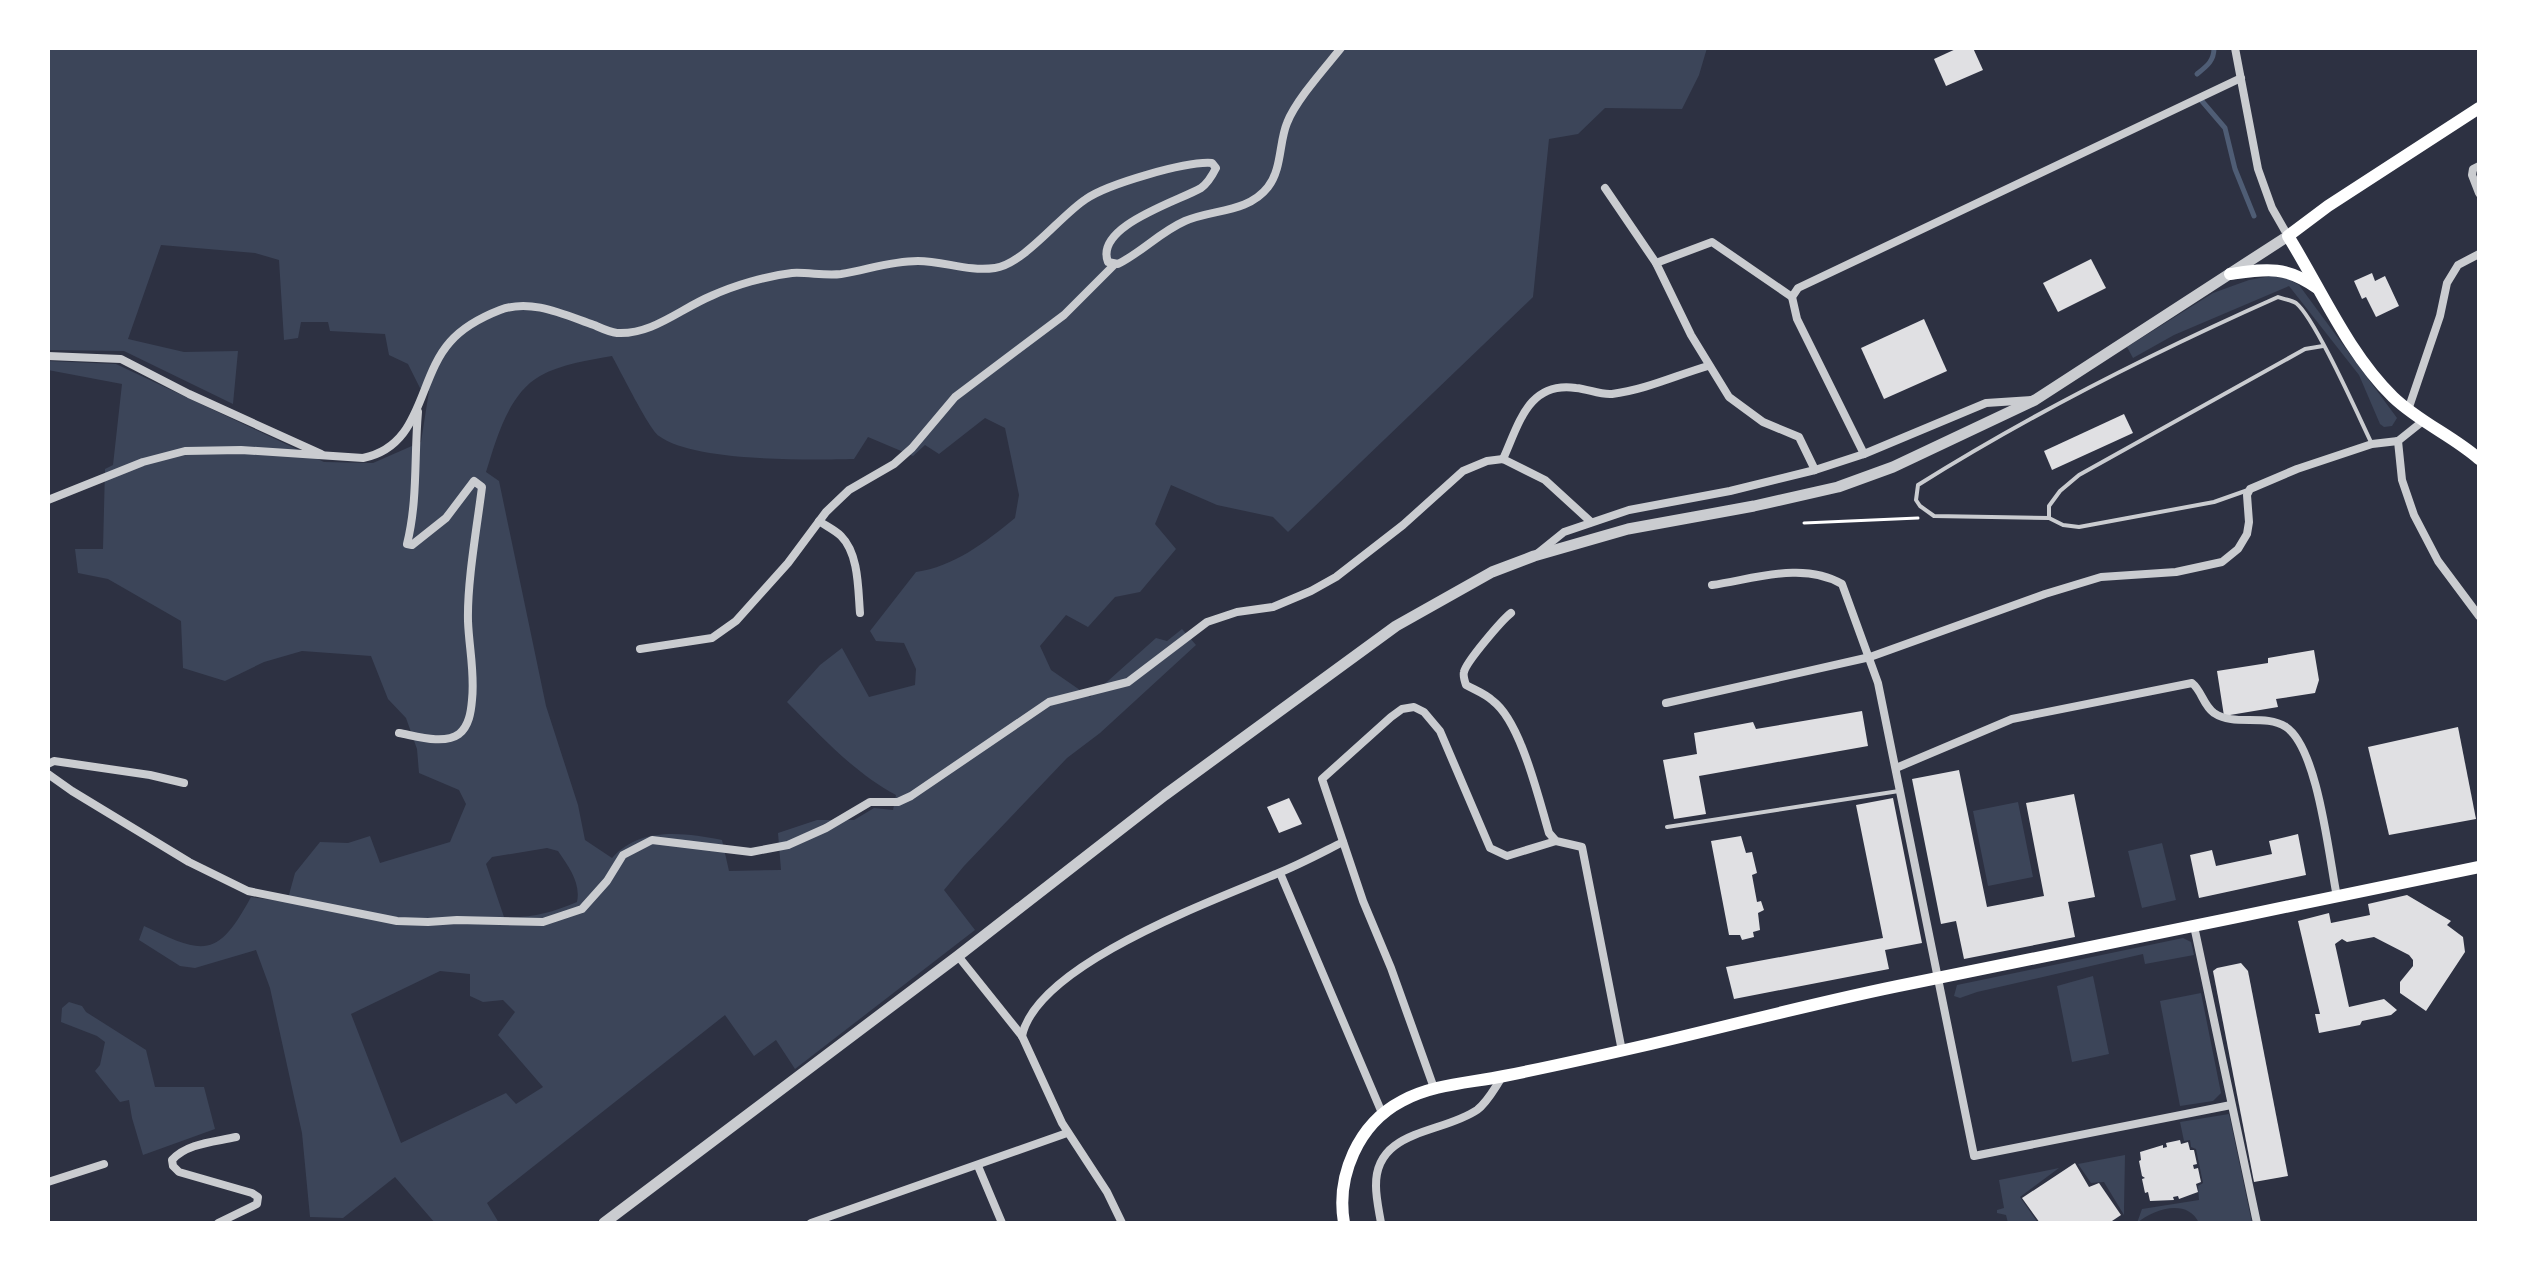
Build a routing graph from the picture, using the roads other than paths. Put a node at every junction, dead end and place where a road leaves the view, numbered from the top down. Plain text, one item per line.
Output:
1 (1341, 48) edge
2 (2235, 48) edge
3 (2241, 78) junction
4 (2479, 108) edge
5 (2479, 166) edge
6 (1605, 188) dead end
7 (2479, 193) edge
8 (2288, 236) junction
9 (2479, 254) edge
10 (1656, 263) junction
11 (1114, 265) junction
12 (2230, 274) junction
13 (2320, 289) junction
14 (1792, 297) junction
15 (2323, 346) junction
16 (48, 356) edge
17 (1708, 366) junction
18 (2035, 400) junction
19 (418, 410) junction
20 (2408, 410) junction
21 (2423, 421) junction
22 (2398, 441) junction
23 (2372, 444) junction
24 (1864, 454) junction
25 (322, 455) junction
26 (1503, 459) junction
27 (2479, 459) edge
28 (1815, 470) junction
29 (2250, 489) junction
30 (48, 500) edge
31 (2049, 518) junction
32 (819, 521) junction
33 (1591, 522) junction
34 (1534, 556) junction
35 (1712, 585) dead end
36 (860, 613) dead end
37 (1511, 613) dead end
38 (2479, 616) edge
39 (640, 649) dead end
40 (1870, 657) junction
41 (1666, 703) dead end
42 (399, 733) dead end
43 (48, 764) edge
44 (1896, 768) junction
45 (48, 774) edge
46 (184, 783) dead end
47 (1901, 791) junction
48 (1667, 827) dead end
49 (1556, 841) junction
50 (1343, 842) junction
51 (2479, 867) edge
52 (1280, 873) junction
53 (2337, 897) junction
54 (2194, 926) junction
55 (958, 956) junction
56 (1938, 979) junction
57 (1022, 1036) junction
58 (1622, 1051) junction
59 (1503, 1076) junction
60 (1434, 1088) junction
61 (2231, 1105) junction
62 (1382, 1113) junction
63 (1067, 1133) junction
64 (236, 1137) dead end
65 (104, 1164) dead end
66 (978, 1166) junction
67 (48, 1182) edge
68 (218, 1223) edge
69 (604, 1223) edge
70 (811, 1223) edge
71 (1002, 1223) edge
72 (1122, 1223) edge
73 (1344, 1223) edge
74 (1381, 1223) edge
75 (2257, 1223) edge

1 - 11 street
2 - 3 street
3 - 8 street
3 - 14 street
4 - 8 main road
5 - 7 street
6 - 10 street
8 - 12 street
8 - 13 main road
9 - 20 street
10 - 14 street
10 - 17 street
11 - 19 street
11 - 32 street
12 - 13 main road
12 - 18 street
13 - 20 main road
14 - 24 street
15 - 23 lane
15 - 31 lane
15 - 31 lane
16 - 25 street
17 - 26 street
17 - 28 street
18 - 24 street
18 - 34 street
19 - 25 street
19 - 42 street
20 - 21 main road
21 - 22 street
21 - 27 main road
22 - 23 street
22 - 38 street
23 - 29 street
24 - 28 street
25 - 30 street
26 - 33 street
26 - 45 street
28 - 33 street
29 - 31 lane
29 - 40 street
32 - 36 street
32 - 39 street
33 - 34 street
34 - 55 street
35 - 40 street
37 - 49 street
40 - 41 street
40 - 44 street
43 - 46 street
44 - 47 street
44 - 53 street
47 - 48 lane
47 - 56 street
49 - 50 street
49 - 58 street
50 - 52 street
50 - 60 street
51 - 53 main road
52 - 57 street
52 - 62 street
53 - 54 main road
54 - 56 main road
54 - 61 street
55 - 57 street
55 - 69 street
56 - 58 main road
56 - 61 street
57 - 63 street
58 - 59 main road
59 - 60 main road
59 - 74 street
60 - 62 main road
61 - 75 street
62 - 73 main road
63 - 66 street
63 - 72 street
64 - 68 street
65 - 67 street
66 - 70 street
66 - 71 street

